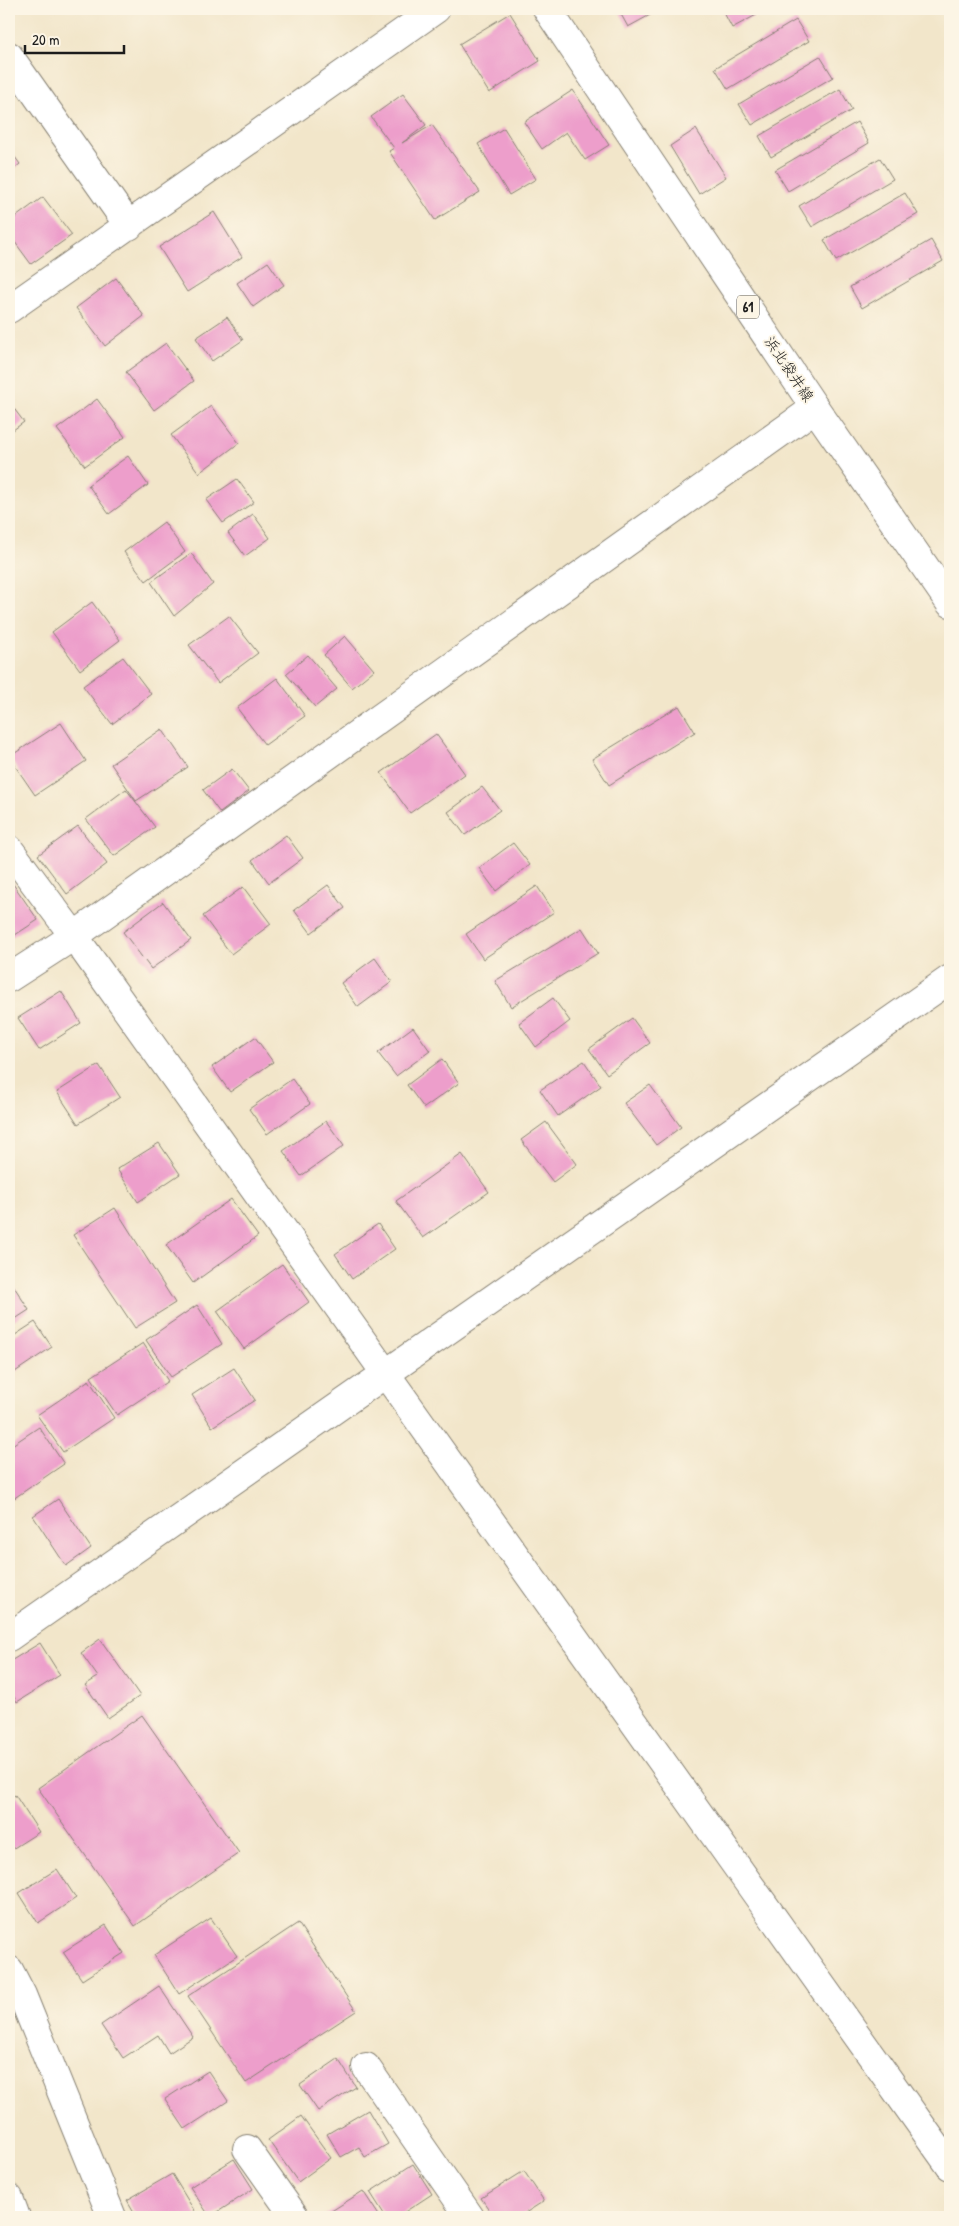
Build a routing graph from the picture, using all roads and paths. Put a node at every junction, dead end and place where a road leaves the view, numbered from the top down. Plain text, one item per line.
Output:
1 (436, 9) edge
2 (547, 9) edge
3 (9, 56) edge
4 (129, 226) junction
5 (9, 309) edge
6 (815, 408) junction
7 (950, 603) edge
8 (9, 849) edge
9 (74, 936) junction
10 (9, 978) edge
11 (950, 978) edge
12 (385, 1376) junction
13 (9, 1637) edge
14 (9, 1970) edge
15 (366, 2067) dead end
16 (247, 2149) dead end
17 (950, 2166) edge
18 (9, 2198) edge
19 (16, 2217) edge
20 (112, 2217) edge
21 (294, 2217) edge
22 (470, 2217) edge

1 - 4 street
2 - 6 street, 浜北袋井線 / 61
3 - 4 street
4 - 5 street
6 - 7 street, 浜北袋井線 / 61
6 - 9 street
8 - 9 street
9 - 10 street
9 - 12 street
11 - 12 street
12 - 13 street
12 - 17 street
14 - 20 street
15 - 22 street
16 - 21 street
18 - 19 street

